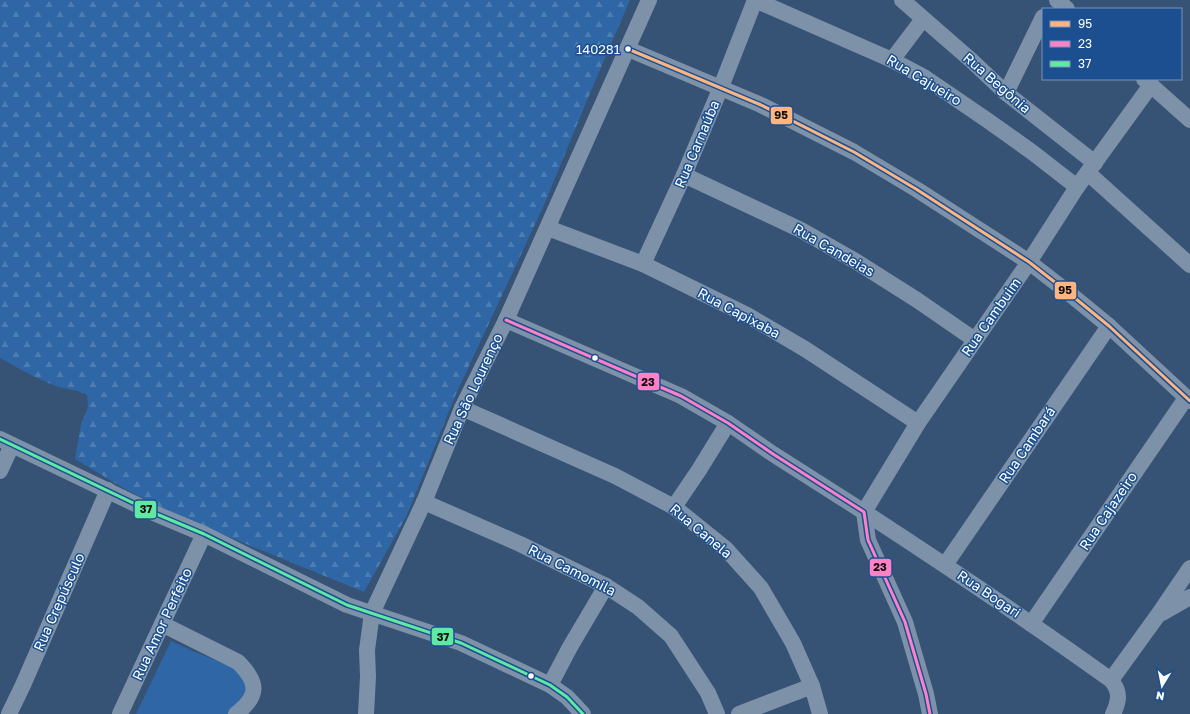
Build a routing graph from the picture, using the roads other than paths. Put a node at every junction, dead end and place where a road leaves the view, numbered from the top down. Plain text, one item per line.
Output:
1 (649, 0) edge
2 (755, 0) edge
3 (902, 0) edge
4 (1057, 0) edge
5 (1065, 8) edge
6 (923, 19) junction
7 (1042, 19) edge
8 (628, 49) junction
9 (892, 60) junction
10 (1147, 82) edge
11 (721, 87) junction
12 (1006, 93) junction
13 (1190, 120) edge
14 (1092, 168) junction
15 (684, 175) junction
16 (1077, 187) junction
17 (548, 228) junction
18 (1029, 262) junction
19 (643, 264) junction
20 (1190, 265) edge
21 (506, 320) junction
22 (1109, 326) junction
23 (975, 340) junction
24 (1188, 400) edge
25 (462, 408) junction
26 (728, 423) junction
27 (918, 423) junction
28 (6, 442) edge
29 (0, 471) edge
30 (108, 490) junction
31 (424, 502) junction
32 (674, 506) junction
33 (864, 512) junction
34 (204, 534) junction
35 (945, 565) junction
36 (1190, 568) edge
37 (606, 586) junction
38 (1190, 597) edge
39 (372, 613) junction
40 (1158, 615) junction
41 (162, 624) junction
42 (1031, 624) junction
43 (1111, 680) junction
44 (550, 685) junction
45 (812, 686) junction
46 (9, 714) edge
47 (120, 714) edge
48 (236, 714) edge
49 (366, 714) edge
50 (583, 714) edge
51 (717, 714) edge
52 (739, 714) edge
53 (820, 714) edge
54 (930, 714) edge
55 (1113, 714) edge

1 - 8 street, Rua São Lourenço
2 - 9 street, Rua Cajueiro
2 - 11 street, Rua Carnaúba
3 - 6 street, Rua Begônia
4 - 5 street
6 - 9 street
6 - 12 street, Rua Begônia
7 - 12 street
8 - 11 street
8 - 17 street, Rua São Lourenço
9 - 16 street, Rua Cajueiro
10 - 13 street
10 - 14 street, Rua Cambuim
11 - 15 street, Rua Carnaúba
11 - 18 street
12 - 14 street, Rua Begônia
14 - 16 street, Rua Cambuim
14 - 20 street
15 - 19 street, Rua Carnaúba
15 - 23 street, Rua Candeias
16 - 18 street, Rua Cambuim
17 - 19 street, Rua Capixaba
17 - 21 street, Rua São Lourenço
18 - 22 street
18 - 23 street, Rua Cambuim
19 - 27 street, Rua Capixaba
21 - 25 street, Rua São Lourenço
21 - 26 street, Rua Bogari
22 - 24 street
22 - 35 street, Rua Cambará
23 - 27 street, Rua Cambuim
24 - 42 street, Rua Cajazeiro
25 - 31 street, Rua São Lourenço
25 - 32 street, Rua Canela
26 - 32 street
26 - 33 street, Rua Bogari
27 - 33 street, Rua Cambuim
28 - 29 street
28 - 30 street
30 - 34 street
30 - 46 street, Rua Crepúsculo
31 - 37 street, Rua Camomila
31 - 39 street, Rua São Lourenço
32 - 45 street, Rua Canela
33 - 35 street, Rua Bogari
33 - 54 street
34 - 39 street
34 - 41 street, Rua Amor Perfeito
35 - 42 street, Rua Bogari
36 - 40 street
37 - 44 street
37 - 51 street, Rua Camomila
38 - 40 street
39 - 44 street
39 - 49 street, Rua São Lourenço
40 - 43 street
41 - 47 street, Rua Amor Perfeito
41 - 48 street
42 - 43 street, Rua Bogari
43 - 55 street
44 - 50 street
45 - 52 street
45 - 53 street, Rua Canela

